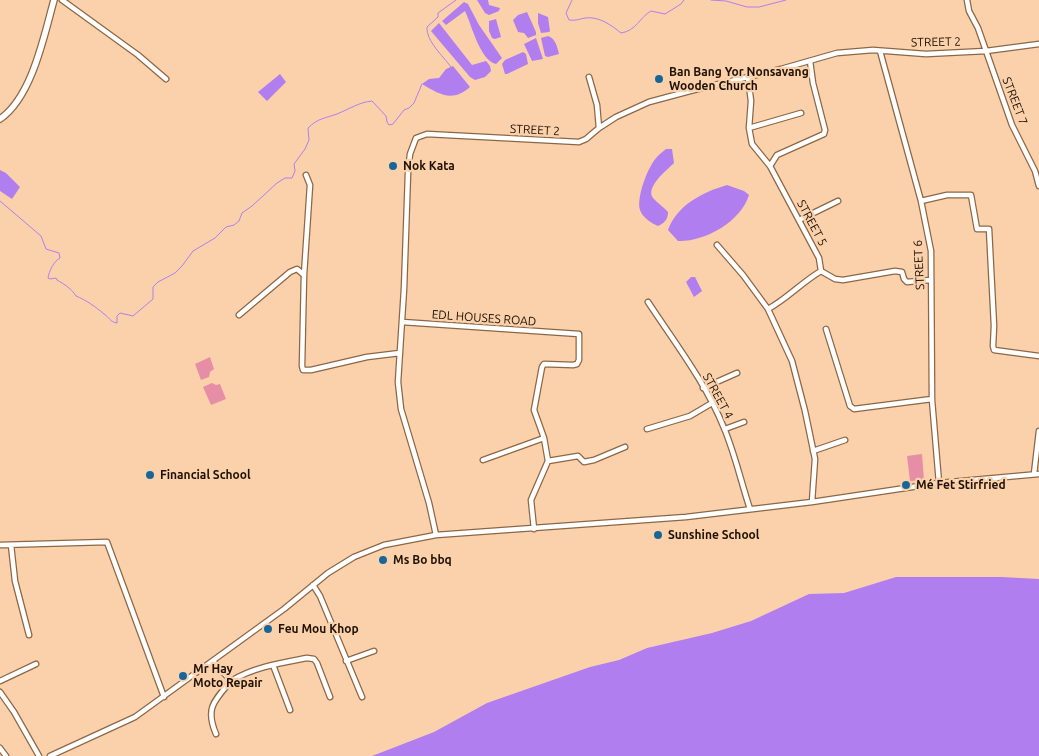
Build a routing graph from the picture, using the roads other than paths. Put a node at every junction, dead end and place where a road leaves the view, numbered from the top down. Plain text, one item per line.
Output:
1 (54, 0) edge
2 (62, 0) edge
3 (968, 0) edge
4 (1039, 44) edge
5 (880, 51) junction
6 (986, 51) junction
7 (810, 61) junction
8 (589, 77) dead end
9 (748, 78) junction
10 (166, 79) dead end
11 (801, 113) dead end
12 (0, 119) edge
13 (599, 128) junction
14 (749, 128) junction
15 (770, 166) junction
16 (306, 175) dead end
17 (1039, 186) edge
18 (838, 201) dead end
19 (921, 201) junction
20 (799, 220) junction
21 (717, 245) dead end
22 (821, 271) junction
23 (304, 275) junction
24 (930, 280) junction
25 (648, 302) dead end
26 (768, 309) junction
27 (239, 315) dead end
28 (402, 322) junction
29 (826, 329) dead end
30 (400, 353) junction
31 (1039, 356) edge
32 (737, 373) dead end
33 (703, 388) junction
34 (932, 399) junction
35 (712, 404) junction
36 (744, 422) dead end
37 (647, 429) dead end
38 (725, 429) junction
39 (1039, 431) edge
40 (544, 438) junction
41 (845, 440) dead end
42 (625, 447) dead end
43 (814, 451) junction
44 (483, 460) dead end
45 (548, 461) junction
46 (1037, 474) edge
47 (939, 483) junction
48 (812, 502) junction
49 (750, 509) junction
50 (534, 529) junction
51 (436, 535) junction
52 (11, 545) junction
53 (0, 546) edge
54 (314, 585) junction
55 (29, 635) dead end
56 (374, 651) dead end
57 (213, 661) junction
58 (346, 661) junction
59 (36, 664) dead end
60 (273, 665) junction
61 (0, 681) edge
62 (231, 681) junction
63 (0, 693) edge
64 (164, 697) junction
65 (330, 697) dead end
66 (362, 697) dead end
67 (290, 710) dead end
68 (216, 734) dead end
69 (0, 748) edge
70 (6, 756) edge
71 (39, 756) edge
72 (50, 756) edge

1 - 12 street
2 - 10 street
3 - 6 street, STREET 7
4 - 6 street, STREET 2
5 - 6 street, STREET 2
5 - 7 street, STREET 2
5 - 19 street, STREET 6
6 - 17 street, STREET 7
7 - 9 street, STREET 2
7 - 15 street
8 - 13 street
9 - 13 street, STREET 2
9 - 14 street, STREET 5
11 - 14 street
13 - 28 street, STREET 2
14 - 15 street, STREET 5
15 - 20 street, STREET 5
16 - 23 street
18 - 20 street
19 - 24 street, STREET 6
19 - 31 street
20 - 22 street, STREET 5
21 - 26 street
22 - 24 street
22 - 26 street
23 - 27 street
23 - 30 street
24 - 34 street, STREET 6
25 - 33 street, STREET 4
26 - 43 street
28 - 30 street, STREET 2
28 - 40 street, EDL HOUSES ROAD
29 - 34 street
30 - 51 street, STREET 2
32 - 33 street
33 - 35 street, STREET 4
34 - 47 street, STREET 6
35 - 37 street
35 - 38 street, STREET 4
36 - 38 street
38 - 49 street, STREET 4
39 - 46 street
40 - 44 street
40 - 45 street
41 - 43 street
42 - 45 street
43 - 48 street
45 - 50 street
46 - 47 street
47 - 48 street
48 - 49 street
49 - 50 street
50 - 51 street
51 - 54 street
52 - 53 street
52 - 55 street
52 - 64 street
54 - 57 street
54 - 58 street
56 - 58 street
57 - 62 street
57 - 64 street
58 - 66 street
59 - 61 street
60 - 62 street
60 - 65 street
60 - 67 street
62 - 68 street
63 - 71 street
64 - 72 street
69 - 70 street

